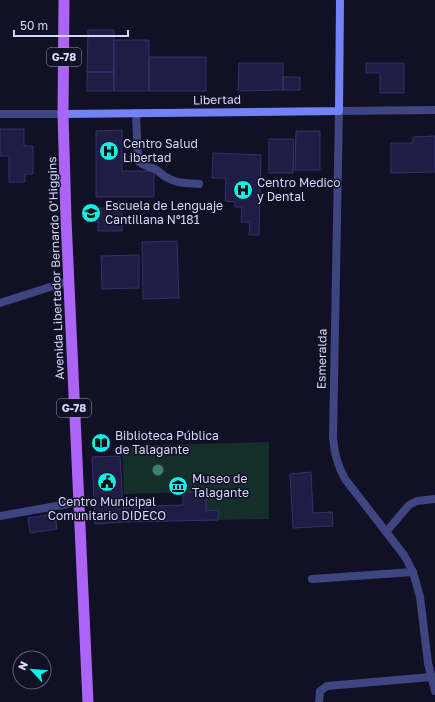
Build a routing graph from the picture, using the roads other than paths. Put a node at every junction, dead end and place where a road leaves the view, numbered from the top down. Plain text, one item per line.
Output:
1 (64, 0) edge
2 (340, 0) edge
3 (435, 110) edge
4 (339, 111) junction
5 (136, 113) junction
6 (0, 114) edge
7 (63, 114) junction
8 (198, 184) dead end
9 (69, 281) junction
10 (0, 303) edge
11 (435, 499) edge
12 (79, 502) junction
13 (0, 516) edge
14 (386, 532) junction
15 (413, 572) junction
16 (312, 579) dead end
17 (431, 677) junction
18 (435, 691) edge
19 (88, 702) edge
20 (319, 702) edge

1 - 7 main road, Avenida Libertador Bernardo O'Higgins / G-78
2 - 4 main road, Esmeralda
3 - 4 street, Libertad
4 - 5 main road, Libertad
4 - 14 street, Esmeralda
5 - 7 main road, Libertad
5 - 8 street
6 - 7 street, Libertad
7 - 9 main road, Avenida Libertador Bernardo O'Higgins / G-78
9 - 10 street
9 - 12 main road, Avenida Libertador Bernardo O'Higgins / G-78
11 - 14 street
12 - 13 street
12 - 19 main road, Avenida Libertador Bernardo O'Higgins / G-78
14 - 15 street, Esmeralda
15 - 16 street
15 - 17 street, Esmeralda
17 - 18 street, Esmeralda
17 - 20 street

